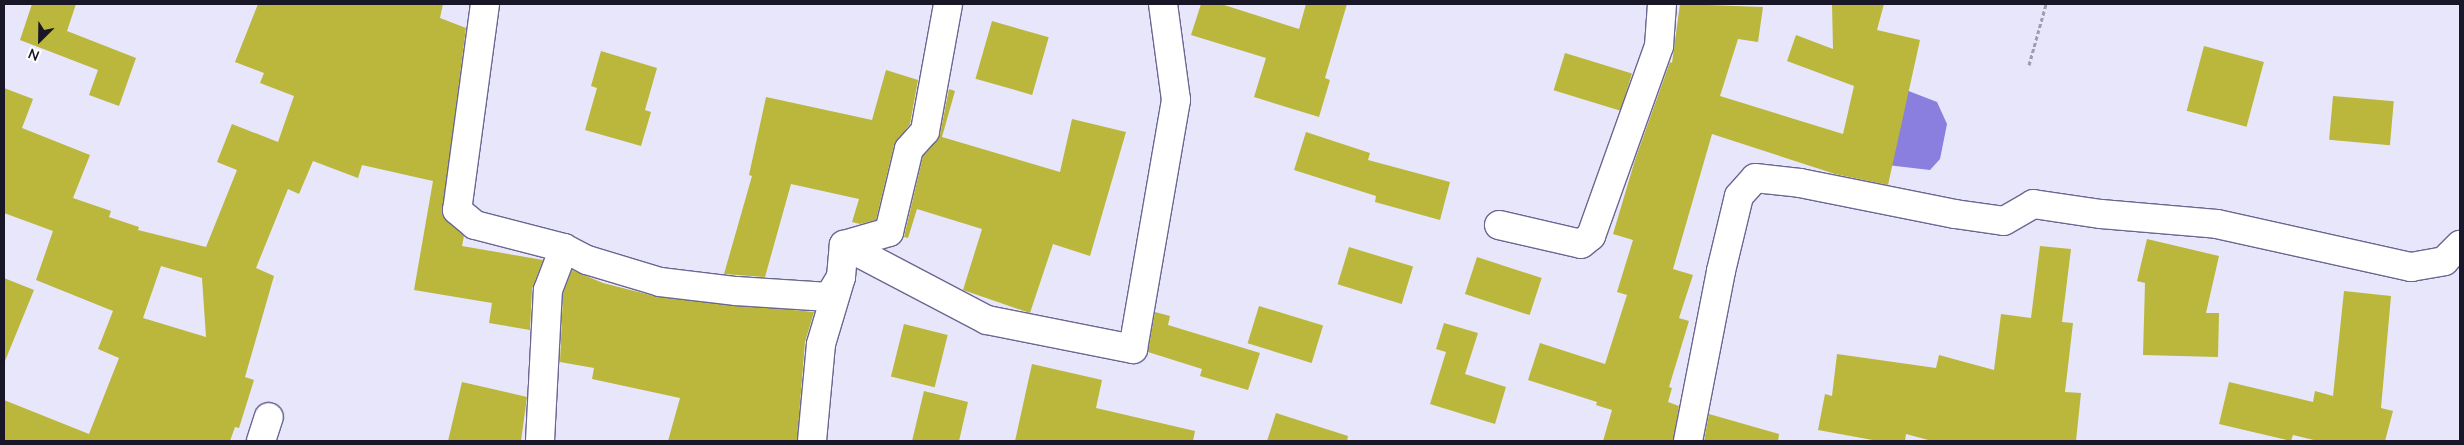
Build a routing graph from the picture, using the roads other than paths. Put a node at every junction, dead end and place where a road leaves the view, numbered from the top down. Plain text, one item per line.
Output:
1 (485, 4) edge
2 (948, 4) edge
3 (1163, 4) edge
4 (1662, 4) edge
5 (1499, 225) dead end
6 (844, 244) junction
7 (2460, 245) edge
8 (564, 248) junction
9 (841, 277) junction
10 (540, 441) edge
11 (812, 441) edge
12 (1688, 441) edge

1 - 8 street
2 - 6 street
3 - 6 street
4 - 5 street
6 - 9 street
7 - 12 street
8 - 9 street
8 - 10 street
9 - 11 street

